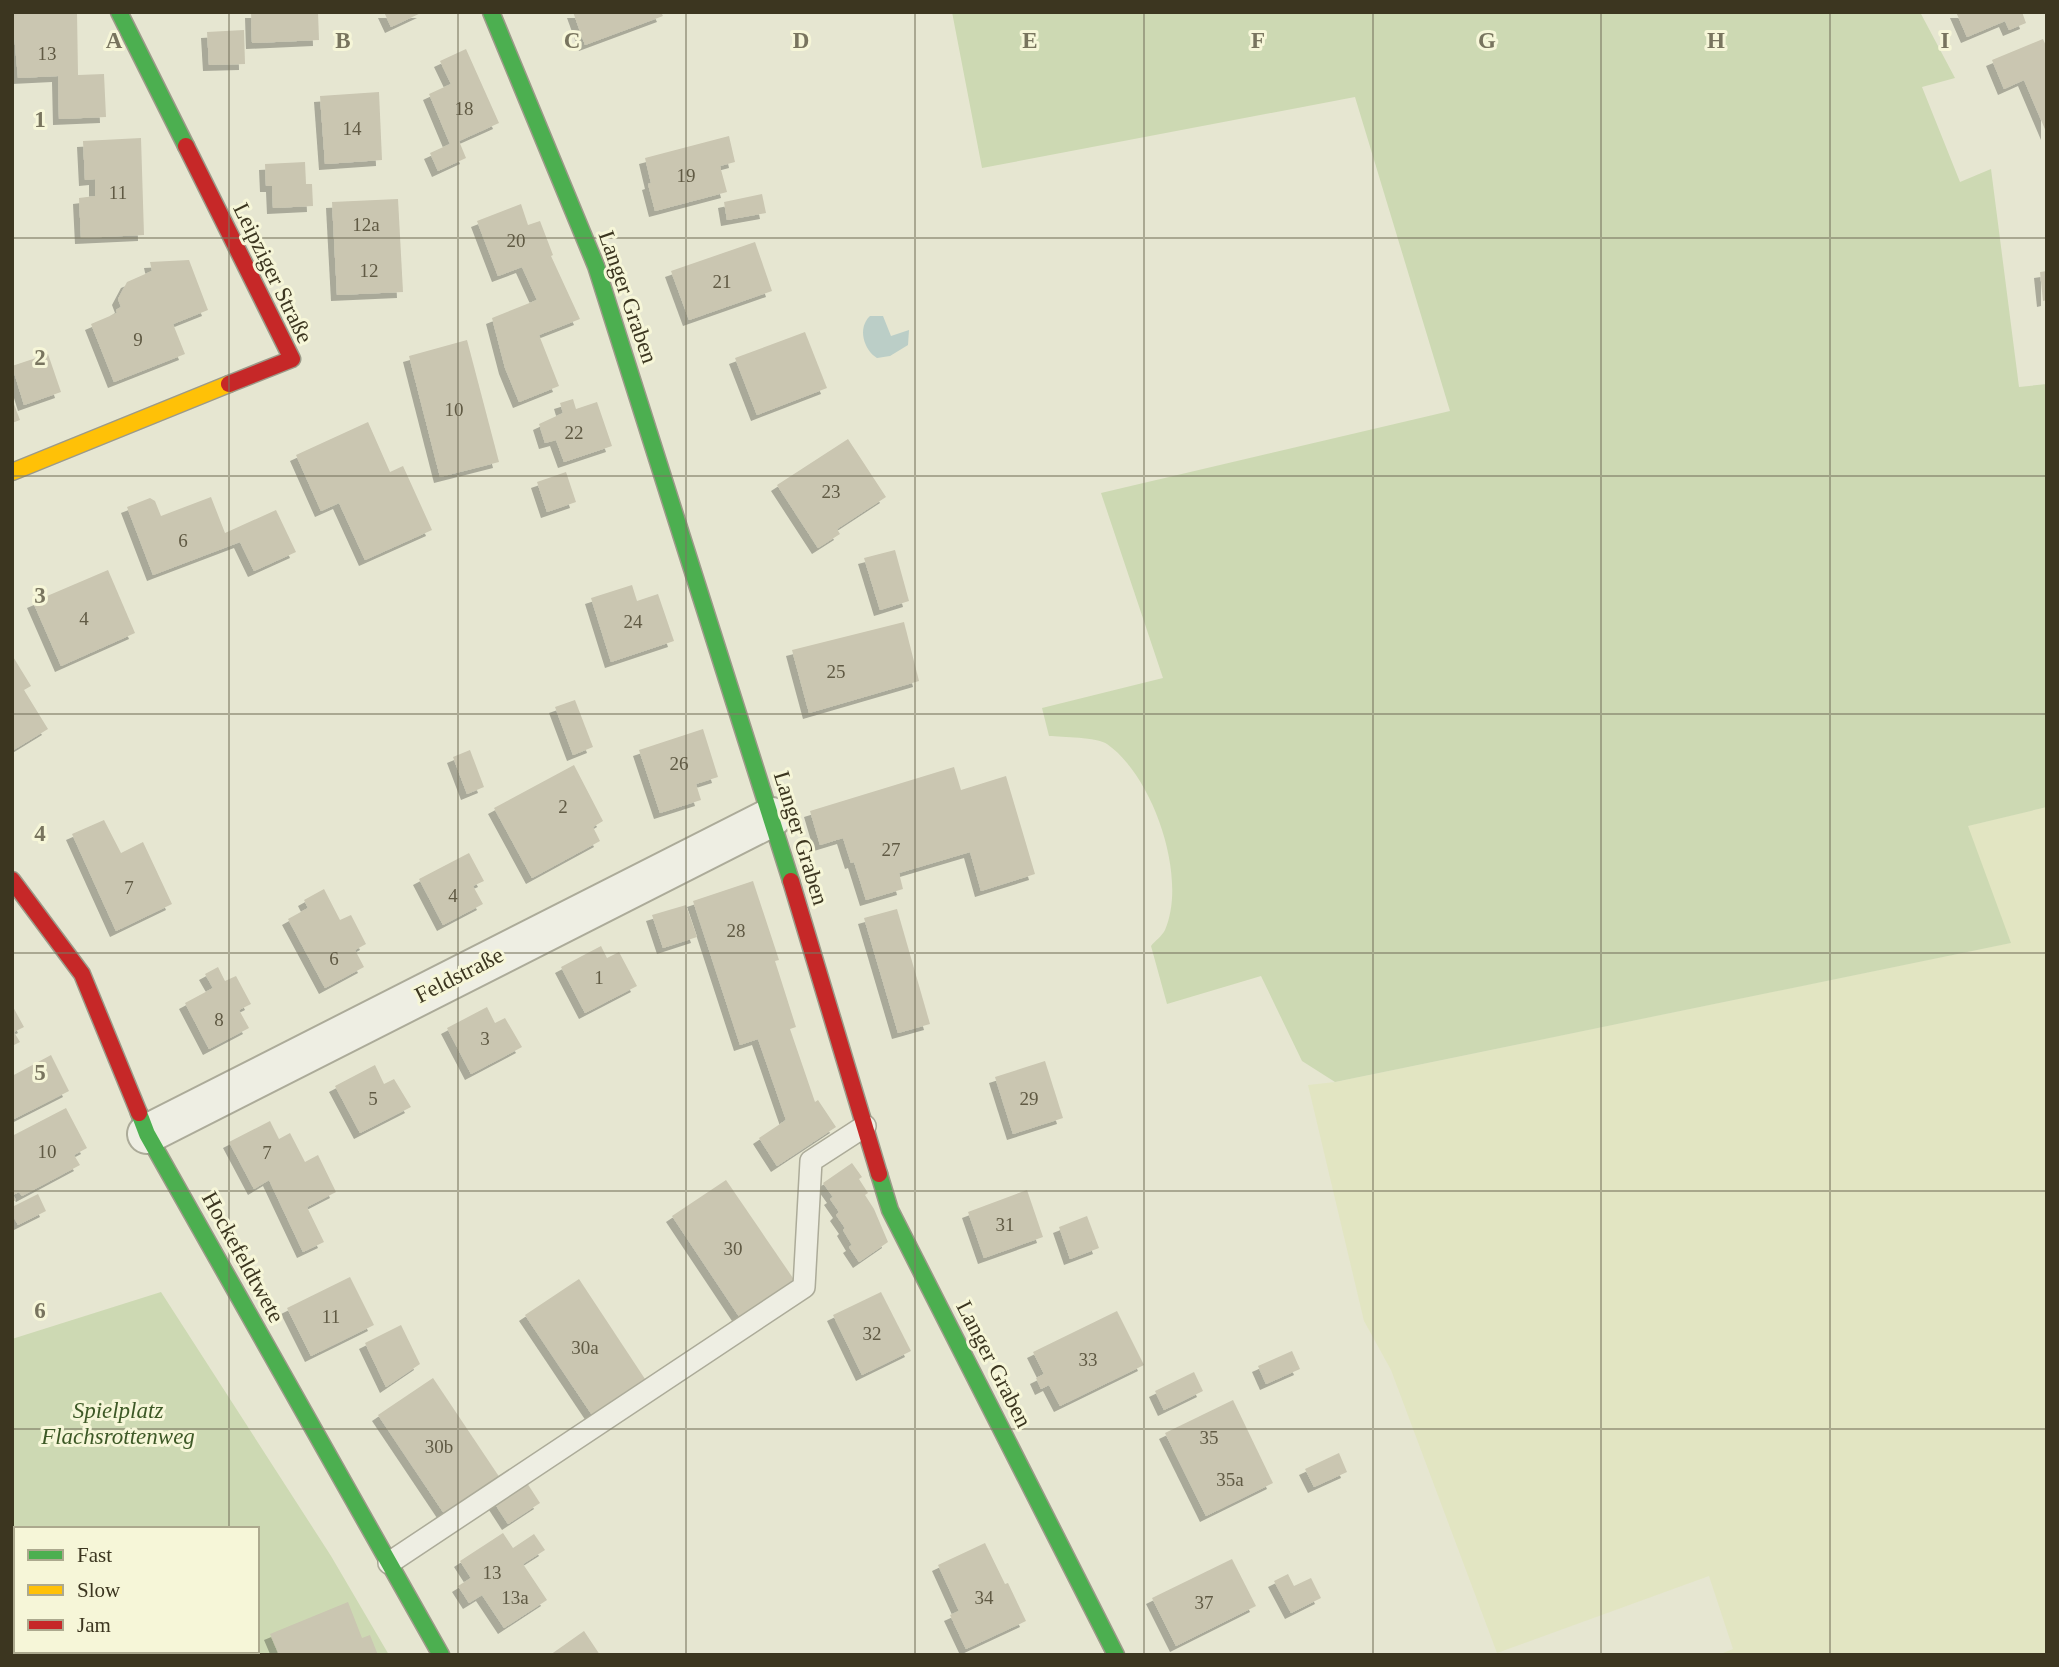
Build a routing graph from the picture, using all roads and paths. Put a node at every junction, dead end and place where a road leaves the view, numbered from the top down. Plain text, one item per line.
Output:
1 (119, 12) edge
2 (491, 12) edge
3 (12, 472) edge
4 (772, 817) junction
5 (12, 880) edge
6 (865, 1126) junction
7 (147, 1134) junction
8 (389, 1563) junction
9 (441, 1655) edge
10 (1116, 1655) edge

1 - 3 street, Leipziger Straße
2 - 4 street, Langer Graben
4 - 6 street, Langer Graben
4 - 7 street, Feldstraße
5 - 7 street, Hockefeldtwete
6 - 8 lane
6 - 10 street, Langer Graben
7 - 8 street, Hockefeldtwete
8 - 9 street, Hockefeldtwete

